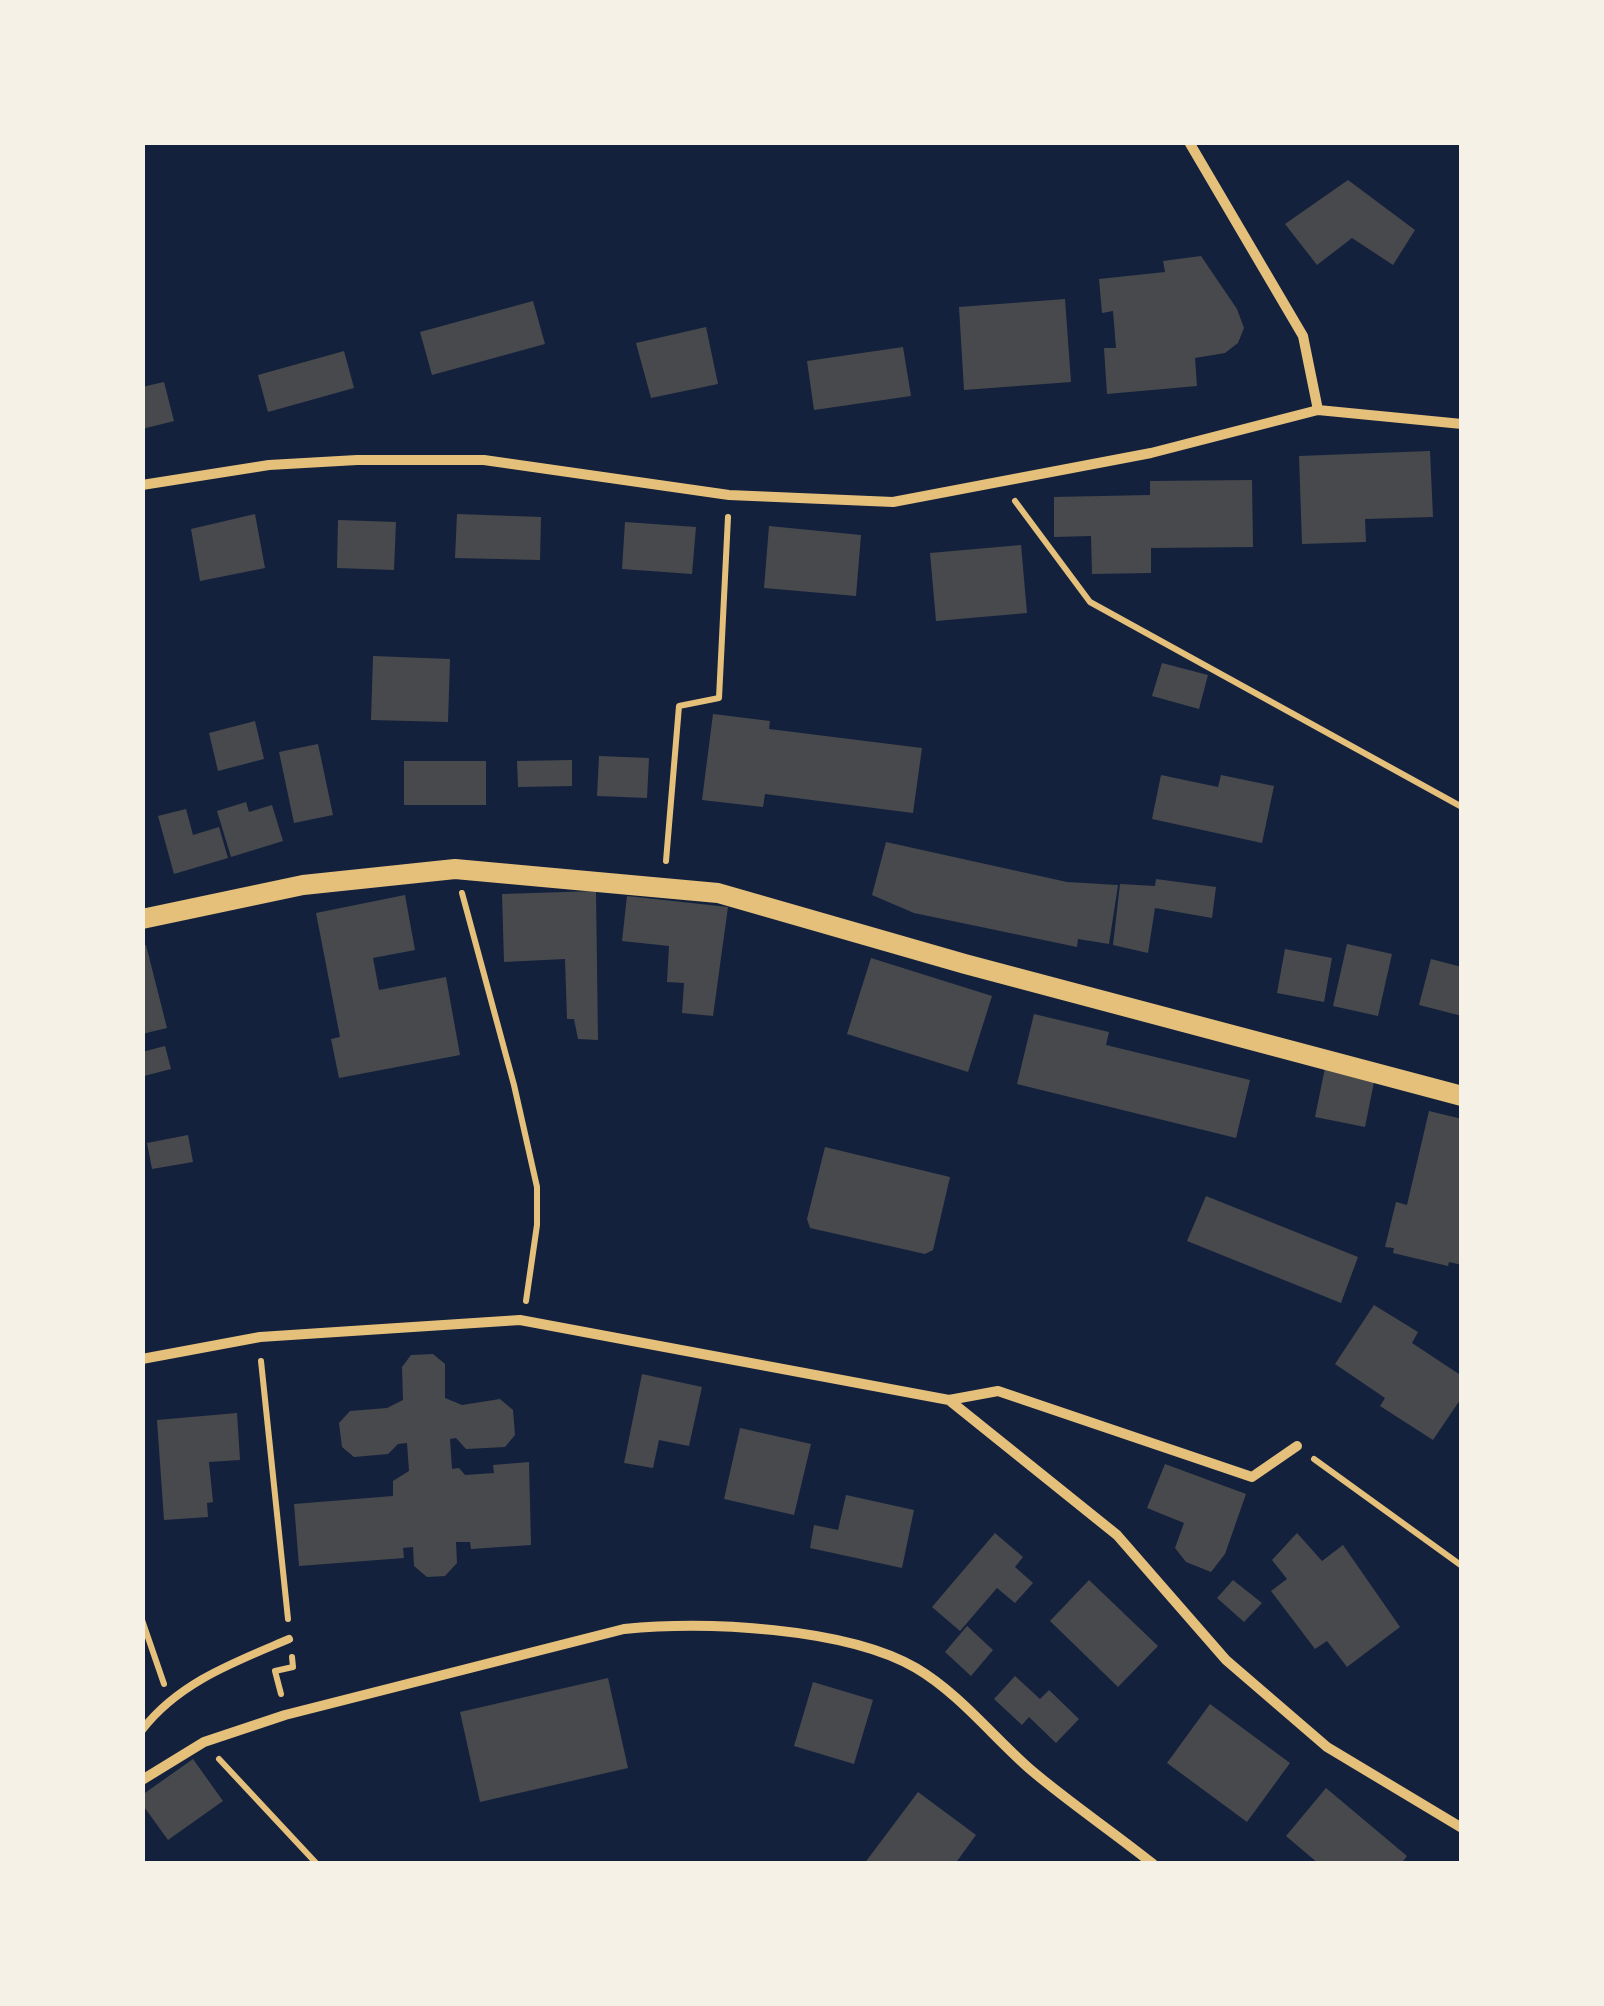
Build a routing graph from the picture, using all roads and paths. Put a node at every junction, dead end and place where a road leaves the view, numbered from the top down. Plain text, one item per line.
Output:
1 (1189, 142) edge
2 (1318, 410) junction
3 (1462, 424) edge
4 (1002, 484) junction
5 (142, 485) edge
6 (729, 496) junction
7 (1462, 807) edge
8 (455, 869) junction
9 (664, 887) junction
10 (142, 919) edge
11 (1462, 1096) edge
12 (526, 1302) dead end
13 (142, 1359) edge
14 (261, 1360) dead end
15 (950, 1400) junction
16 (1296, 1446) joint
17 (1462, 1566) edge
18 (142, 1620) edge
19 (289, 1639) junction
20 (169, 1700) junction
21 (285, 1715) junction
22 (142, 1730) edge
23 (204, 1742) junction
24 (142, 1780) edge
25 (1462, 1828) edge
26 (317, 1864) edge
27 (1153, 1864) edge

1 - 2 street
2 - 3 street
2 - 4 street
4 - 6 street
4 - 7 path
5 - 6 street
6 - 9 path
8 - 9 main road
8 - 10 main road
8 - 12 path
9 - 11 main road
13 - 15 street
14 - 19 path
15 - 16 street
15 - 25 street
16 - 17 path
18 - 20 path
19 - 20 lane
19 - 21 path
20 - 22 lane
21 - 23 street
21 - 27 street
23 - 24 street
23 - 26 path

